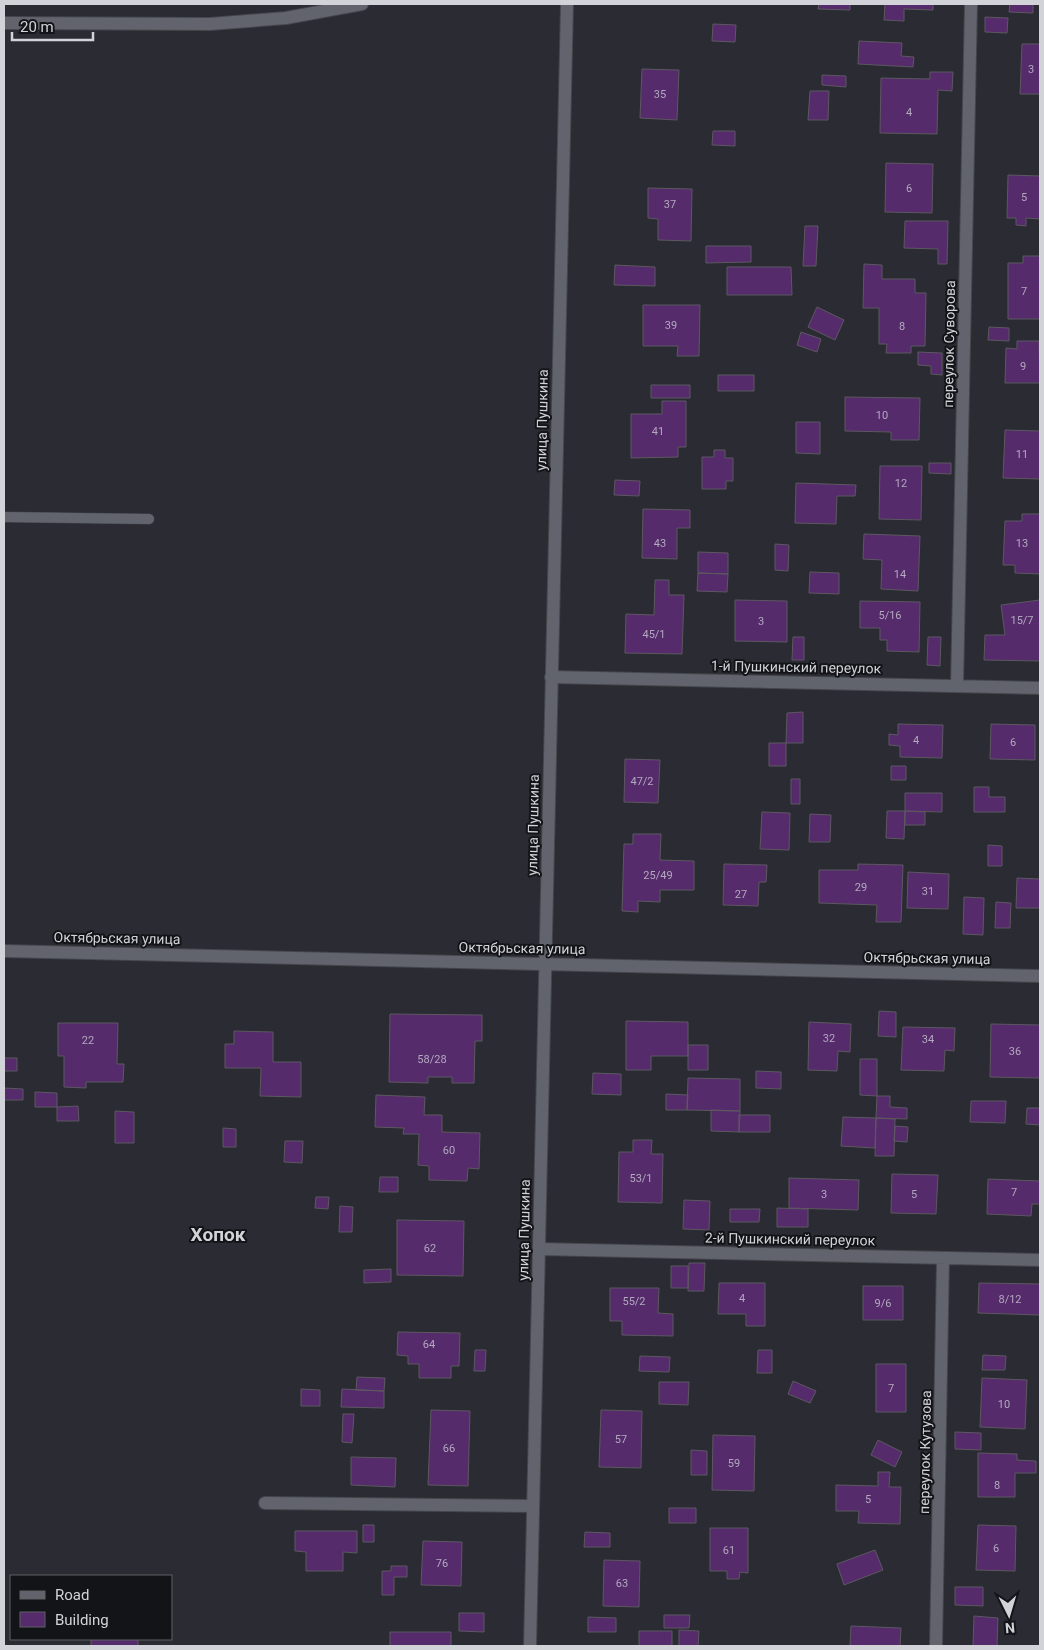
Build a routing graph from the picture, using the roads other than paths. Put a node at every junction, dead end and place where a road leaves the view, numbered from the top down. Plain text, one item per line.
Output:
1 (362, 4) edge
2 (566, 4) edge
3 (971, 4) edge
4 (341, 6) edge
5 (4, 23) edge
6 (4, 516) edge
7 (149, 519) dead end
8 (551, 677) junction
9 (957, 686) junction
10 (1040, 688) edge
11 (4, 951) edge
12 (545, 964) junction
13 (1040, 976) edge
14 (538, 1249) junction
15 (943, 1258) junction
16 (1040, 1260) edge
17 (265, 1502) dead end
18 (533, 1506) junction
19 (530, 1646) edge
20 (936, 1646) edge

1 - 4 street
2 - 8 street, улица Пушкина
3 - 9 street, переулок Суворова
4 - 5 street
6 - 7 lane
8 - 9 street, 1-й Пушкинский переулок
8 - 12 street, улица Пушкина
9 - 10 street, 1-й Пушкинский переулок
11 - 12 street, Октябрьская улица
12 - 13 street, Октябрьская улица
12 - 14 street, улица Пушкина
14 - 15 street, 2-й Пушкинский переулок
14 - 18 street, улица Пушкина
15 - 16 street, 2-й Пушкинский переулок
15 - 20 street, переулок Кутузова
17 - 18 street
18 - 19 street, улица Пушкина

